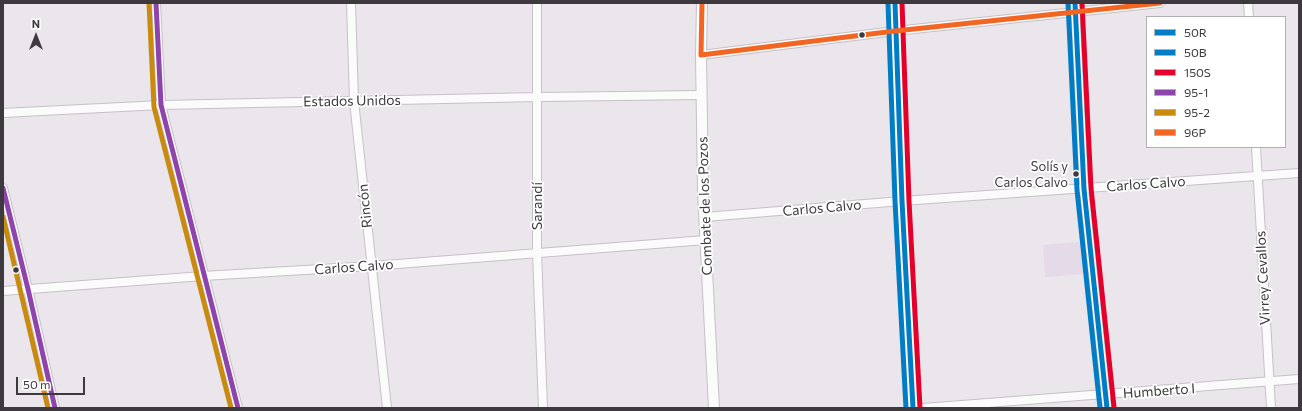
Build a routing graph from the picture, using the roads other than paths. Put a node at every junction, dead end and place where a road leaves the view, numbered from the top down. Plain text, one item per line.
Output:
1 (156, 3) edge
2 (351, 3) edge
3 (537, 3) edge
4 (702, 3) edge
5 (895, 3) edge
6 (1160, 3) edge
7 (1248, 3) edge
8 (1075, 7) edge
9 (1249, 16) edge
10 (895, 31) junction
11 (701, 55) junction
12 (702, 96) junction
13 (538, 97) junction
14 (354, 101) junction
15 (161, 105) junction
16 (3, 113) edge
17 (1256, 148) edge
18 (1299, 173) edge
19 (1258, 176) junction
20 (3, 188) edge
21 (1084, 189) junction
22 (902, 201) junction
23 (705, 217) junction
24 (706, 240) junction
25 (537, 253) junction
26 (372, 266) junction
27 (203, 276) junction
28 (28, 289) junction
29 (3, 291) edge
30 (1299, 379) edge
31 (1269, 382) junction
32 (1105, 395) junction
33 (55, 408) edge
34 (238, 408) edge
35 (387, 408) edge
36 (543, 408) edge
37 (714, 408) edge
38 (914, 408) edge
39 (923, 408) edge
40 (1106, 408) edge
41 (1270, 408) edge

1 - 15 street
2 - 14 street, Rincón
3 - 13 street, Sarandí
4 - 11 street, Combate de los Pozos
5 - 10 main road
6 - 8 street
7 - 9 street
8 - 10 street
8 - 21 street
10 - 11 street
10 - 22 main road
11 - 12 street, Combate de los Pozos
12 - 13 street, Estados Unidos
12 - 23 street, Combate de los Pozos
13 - 14 street, Estados Unidos
13 - 25 street, Sarandí
14 - 15 street, Estados Unidos
14 - 26 street, Rincón
15 - 16 street, Estados Unidos
15 - 27 street
17 - 19 street, Virrey Cevallos
18 - 19 street, Carlos Calvo
19 - 21 street, Carlos Calvo
19 - 31 street, Virrey Cevallos
20 - 28 street
21 - 22 street, Carlos Calvo
21 - 32 street
22 - 23 street, Carlos Calvo
22 - 38 main road
23 - 24 street, Combate de los Pozos
24 - 25 street, Carlos Calvo
24 - 37 street, Combate de los Pozos
25 - 26 street, Carlos Calvo
25 - 36 street, Sarandí
26 - 27 street, Carlos Calvo
26 - 35 street, Rincón
27 - 28 street, Carlos Calvo
27 - 34 street
28 - 29 street, Carlos Calvo
28 - 33 street
30 - 31 street, Humberto I
31 - 32 street, Humberto I
31 - 41 street, Virrey Cevallos
32 - 39 street, Humberto I
32 - 40 street

